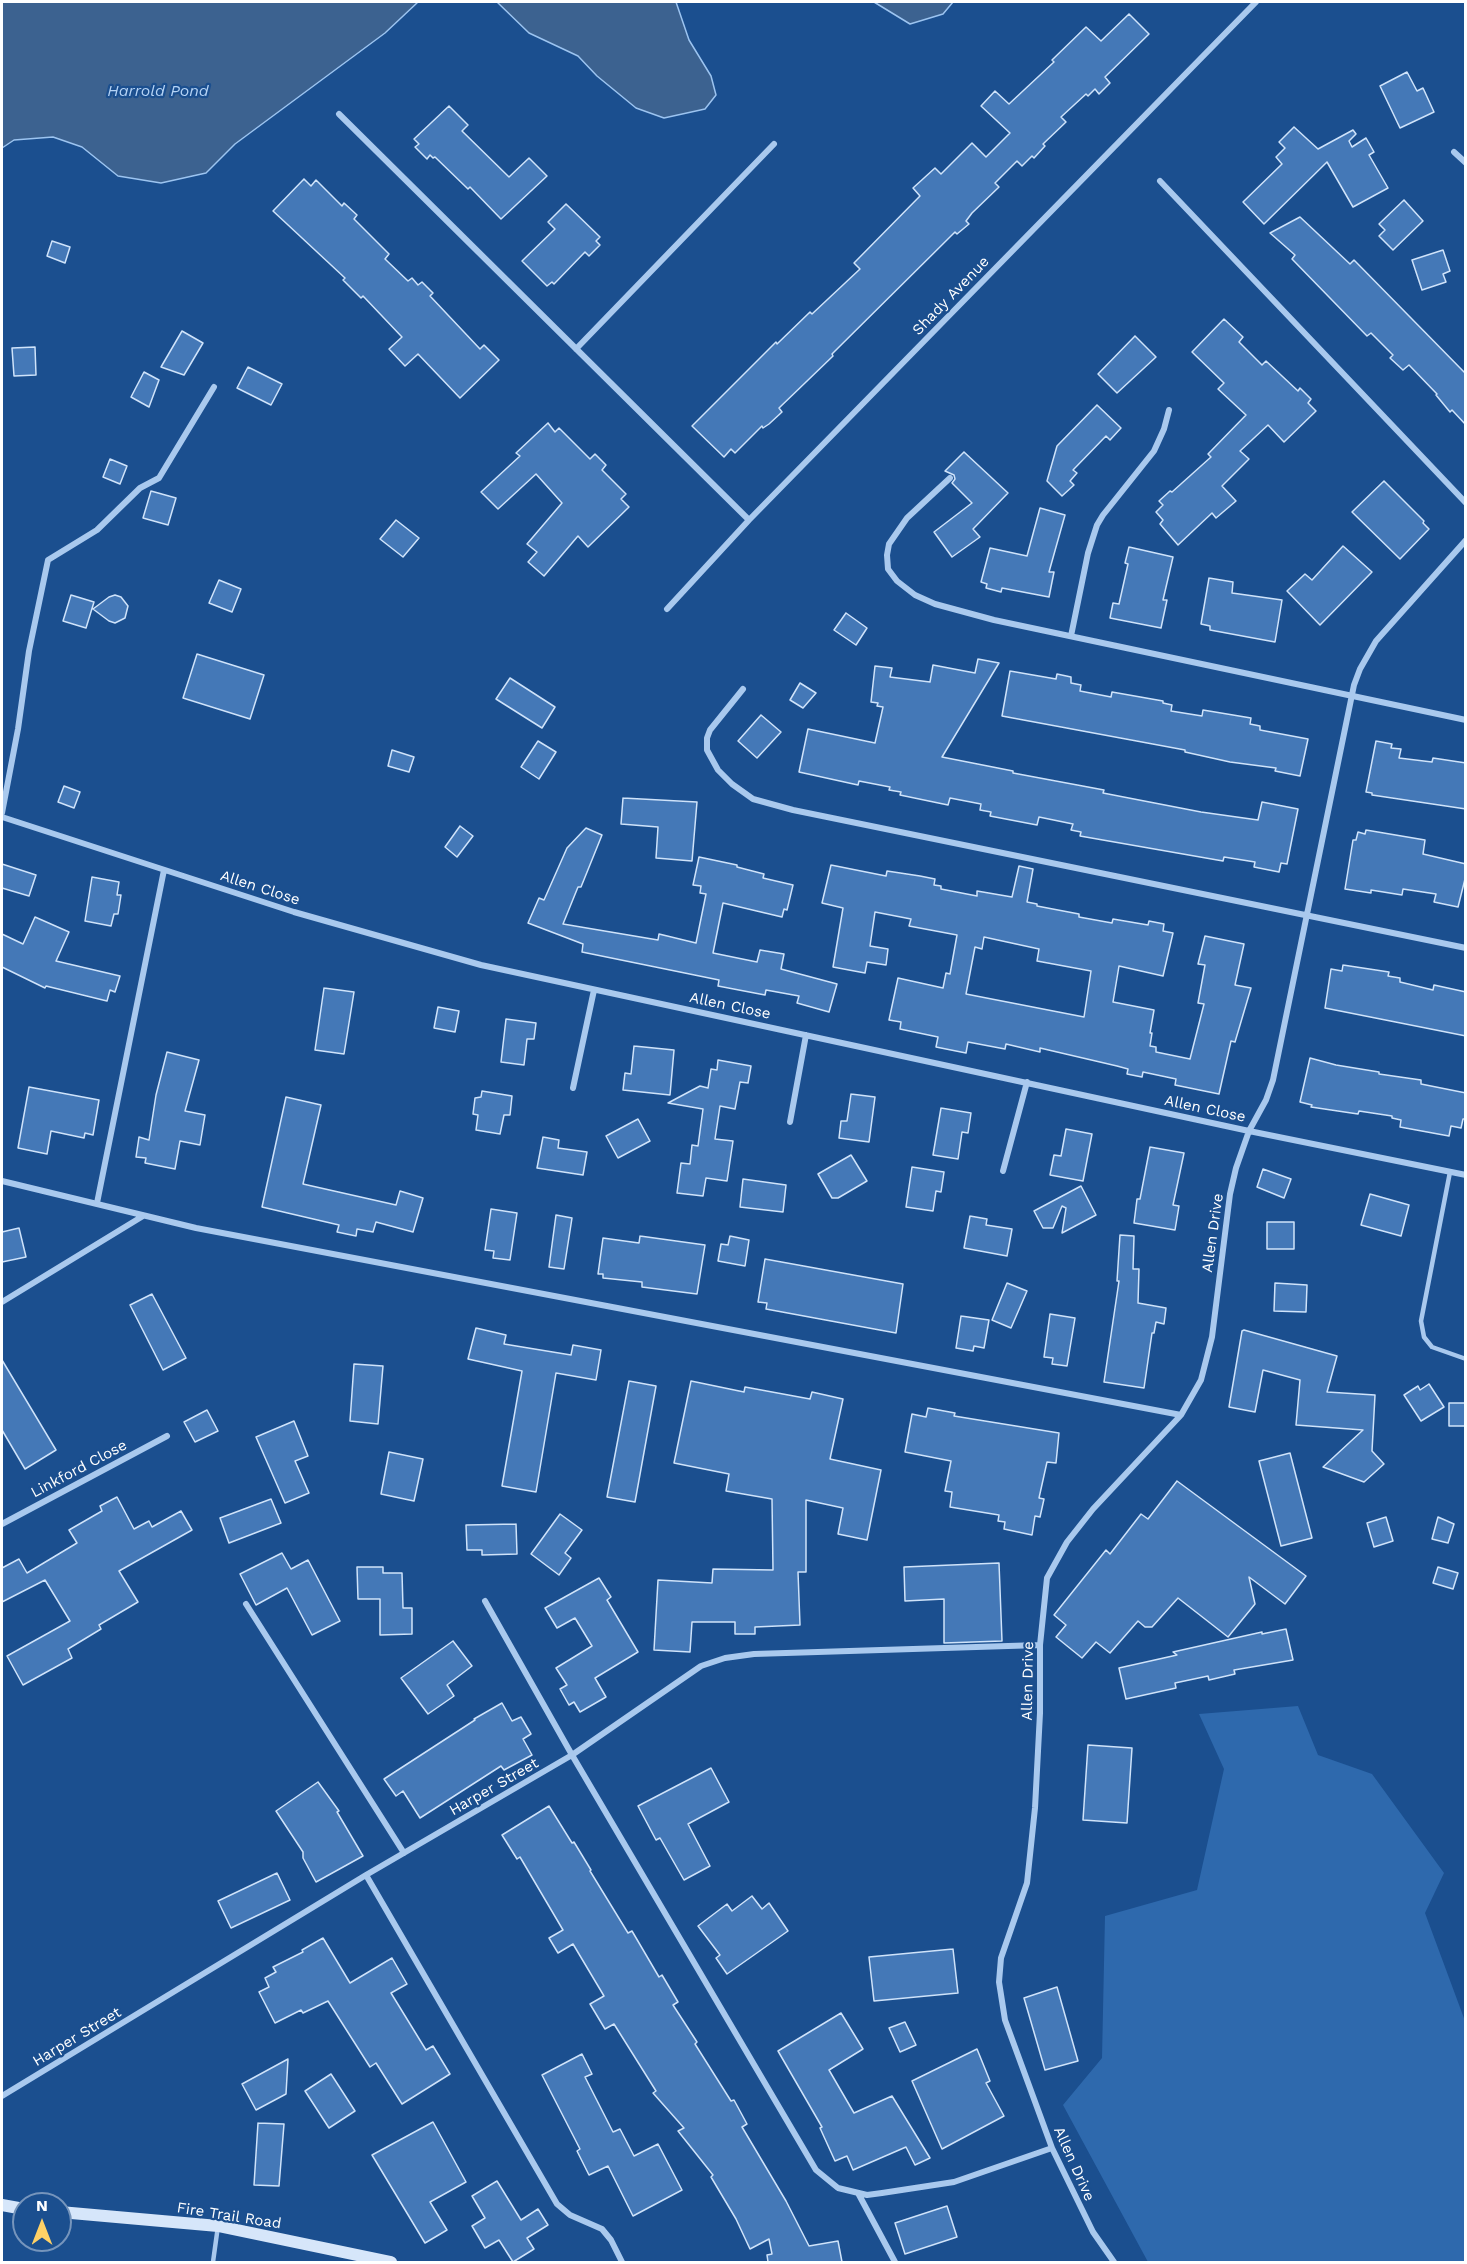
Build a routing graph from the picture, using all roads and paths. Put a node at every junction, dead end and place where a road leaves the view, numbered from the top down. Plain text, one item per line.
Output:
1 (1256, 2) edge
2 (339, 114) dead end
3 (774, 144) dead end
4 (1454, 152) dead end
5 (1466, 163) edge
6 (1160, 181) dead end
7 (576, 349) junction
8 (214, 387) dead end
9 (1169, 410) dead end
10 (950, 478) dead end
11 (1466, 503) edge
12 (749, 520) junction
13 (1466, 540) edge
14 (667, 609) dead end
15 (1071, 636) junction
16 (743, 689) dead end
17 (1352, 695) junction
18 (1466, 720) edge
19 (2, 815) edge
20 (164, 870) junction
21 (1306, 916) junction
22 (1466, 948) edge
23 (594, 990) junction
24 (806, 1035) junction
25 (1027, 1082) junction
26 (573, 1088) dead end
27 (790, 1122) dead end
28 (1250, 1131) junction
29 (1003, 1171) dead end
30 (1450, 1172) junction
31 (1466, 1175) edge
32 (2, 1180) edge
33 (97, 1203) junction
34 (143, 1216) junction
35 (2, 1302) edge
36 (1466, 1359) edge
37 (1181, 1415) junction
38 (167, 1436) dead end
39 (2, 1524) edge
40 (484, 1601) dead end
41 (246, 1604) dead end
42 (1040, 1645) junction
43 (572, 1755) junction
44 (404, 1853) junction
45 (366, 1875) junction
46 (2, 2096) edge
47 (1052, 2148) junction
48 (858, 2193) junction
49 (72, 2213) edge
50 (218, 2226) junction
51 (213, 2262) edge
52 (391, 2262) edge
53 (622, 2262) edge
54 (895, 2262) edge
55 (1114, 2262) edge

1 - 12 street, Shady Avenue
2 - 7 street
3 - 7 street
4 - 5 street
6 - 11 street
7 - 12 street
8 - 19 street
9 - 15 street
10 - 15 street
12 - 14 street, Shady Avenue
13 - 17 street, Allen Drive
15 - 17 street
16 - 21 street
17 - 18 street
17 - 21 street, Allen Drive
19 - 20 street, Allen Close
20 - 23 street, Allen Close
20 - 33 street
21 - 22 street
21 - 28 street, Allen Drive
23 - 24 street, Allen Close
23 - 26 street
24 - 25 street, Allen Close
24 - 27 street
25 - 28 street, Allen Close
25 - 29 street
28 - 30 street, Allen Close
28 - 37 street, Allen Drive
30 - 31 street, Allen Close
30 - 36 lane
32 - 33 street
33 - 34 street
34 - 35 street
34 - 37 street
37 - 42 street, Allen Drive
38 - 39 street, Linkford Close
40 - 43 street
41 - 44 street
42 - 43 street, Harper Street
42 - 47 street, Allen Drive
43 - 44 street, Harper Street
43 - 48 street
44 - 45 street, Harper Street
45 - 46 street, Harper Street
45 - 53 street
47 - 48 street
47 - 55 street, Allen Drive
48 - 54 street
49 - 50 street, Fire Trail Road
50 - 51 lane
50 - 52 street, Fire Trail Road

